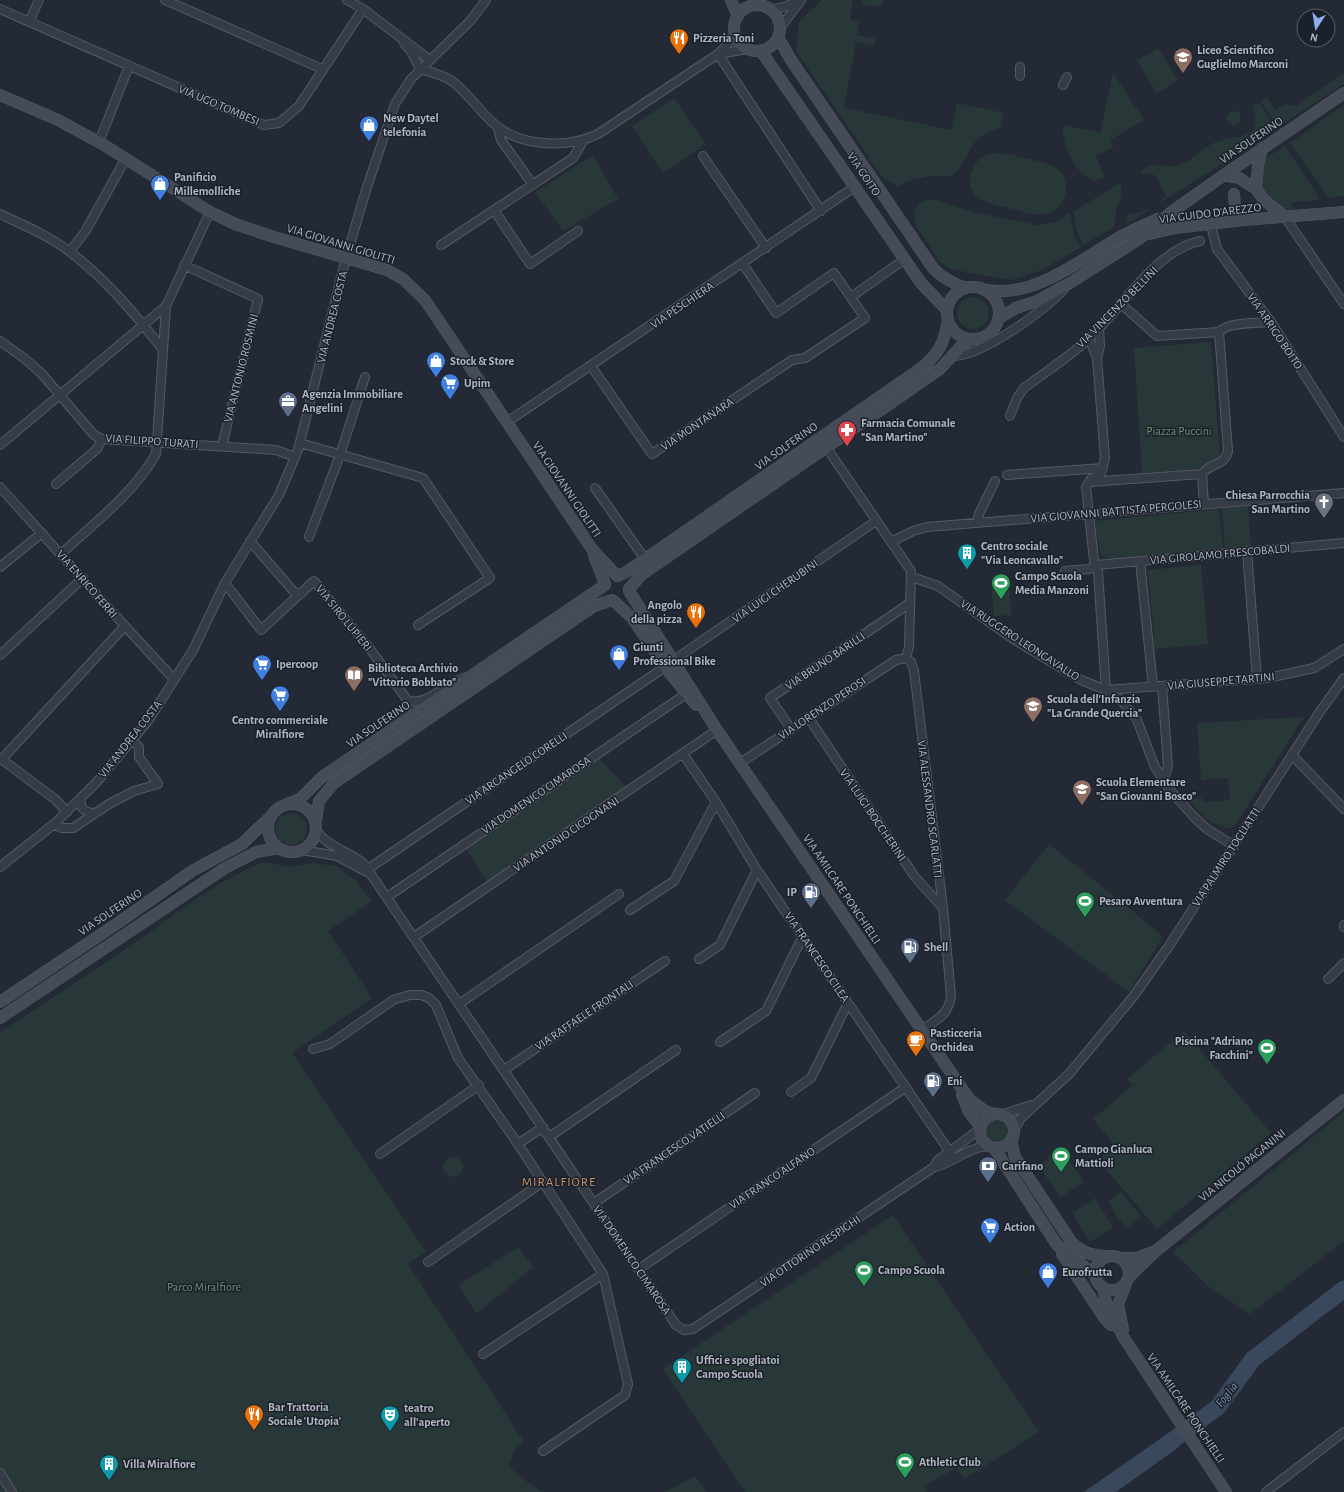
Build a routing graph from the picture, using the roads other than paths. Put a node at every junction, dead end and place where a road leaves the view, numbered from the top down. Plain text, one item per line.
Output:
1 (39, 0) edge
2 (165, 0) edge
3 (347, 0) edge
4 (486, 0) edge
5 (731, 0) edge
6 (799, 0) edge
7 (755, 3) edge
8 (0, 9) edge
9 (363, 9) junction
10 (770, 10) junction
11 (738, 16) junction
12 (29, 22) junction
13 (735, 33) junction
14 (779, 33) junction
15 (398, 34) junction
16 (747, 49) junction
17 (761, 51) junction
18 (718, 54) junction
19 (430, 60) junction
20 (129, 66) junction
21 (322, 69) junction
22 (420, 69) junction
23 (1344, 93) edge
24 (0, 95) edge
25 (498, 128) junction
26 (583, 141) junction
27 (99, 142) junction
28 (1262, 148) junction
29 (703, 156) dead end
30 (126, 158) junction
31 (1224, 175) junction
32 (533, 185) junction
33 (856, 186) junction
34 (1256, 189) junction
35 (1234, 194) dead end
36 (494, 210) junction
37 (821, 211) junction
38 (1173, 211) junction
39 (210, 212) junction
40 (1344, 212) edge
41 (0, 214) edge
42 (1285, 217) junction
43 (1236, 221) junction
44 (1210, 225) junction
45 (578, 231) dead end
46 (1139, 239) junction
47 (1200, 241) dead end
48 (441, 245) dead end
49 (766, 248) junction
50 (70, 251) junction
51 (346, 258) junction
52 (906, 259) junction
53 (743, 264) junction
54 (184, 265) junction
55 (1070, 283) junction
56 (966, 288) junction
57 (986, 290) junction
58 (851, 297) junction
59 (1120, 303) junction
60 (1344, 304) edge
61 (166, 306) junction
62 (948, 315) junction
63 (999, 318) junction
64 (1271, 322) junction
65 (144, 325) junction
66 (1099, 328) junction
67 (1219, 332) junction
68 (1089, 338) junction
69 (972, 339) junction
70 (0, 341) edge
71 (163, 350) junction
72 (954, 356) junction
73 (1097, 358) junction
74 (591, 366) junction
75 (365, 377) dead end
76 (60, 394) junction
77 (1010, 416) dead end
78 (507, 422) junction
79 (1344, 437) edge
80 (102, 439) junction
81 (157, 443) junction
82 (300, 443) junction
83 (0, 445) edge
84 (222, 446) junction
85 (826, 447) junction
86 (340, 455) junction
87 (295, 457) junction
88 (1103, 468) junction
89 (1202, 474) junction
90 (1007, 475) dead end
91 (995, 481) dead end
92 (1088, 482) junction
93 (56, 484) dead end
94 (0, 487) edge
95 (595, 488) dead end
96 (1344, 493) edge
97 (1204, 504) junction
98 (1088, 513) junction
99 (876, 521) junction
100 (977, 522) junction
101 (42, 533) junction
102 (308, 537) dead end
103 (250, 541) junction
104 (891, 542) junction
105 (1344, 543) edge
106 (592, 549) junction
107 (1247, 551) junction
108 (61, 554) junction
109 (645, 559) junction
110 (1140, 561) junction
111 (1096, 565) junction
112 (0, 567) edge
113 (1065, 571) dead end
114 (617, 576) junction
115 (912, 577) junction
116 (83, 578) junction
117 (225, 583) junction
118 (605, 585) junction
119 (629, 590) junction
120 (301, 594) junction
121 (613, 601) junction
122 (910, 603) junction
123 (418, 625) dead end
124 (124, 627) junction
125 (1344, 649) edge
126 (0, 655) edge
127 (906, 658) junction
128 (674, 660) junction
129 (665, 667) junction
130 (475, 674) junction
131 (1344, 678) edge
132 (1257, 679) junction
133 (174, 680) junction
134 (1153, 686) junction
135 (1162, 686) junction
136 (1139, 688) junction
137 (1106, 690) junction
138 (686, 694) junction
139 (1121, 700) junction
140 (408, 701) junction
141 (808, 717) junction
142 (791, 729) junction
143 (717, 730) junction
144 (132, 740) junction
145 (683, 754) junction
146 (1292, 754) junction
147 (353, 756) junction
148 (1, 759) edge
149 (740, 763) junction
150 (1164, 780) junction
151 (81, 799) junction
152 (716, 802) junction
153 (287, 804) junction
154 (1344, 809) edge
155 (67, 812) junction
156 (96, 813) junction
157 (272, 814) junction
158 (54, 824) junction
159 (316, 825) junction
160 (1234, 846) junction
161 (279, 848) junction
162 (302, 850) junction
163 (0, 867) edge
164 (757, 870) junction
165 (369, 871) junction
166 (619, 894) dead end
167 (387, 897) junction
168 (943, 908) junction
169 (630, 910) dead end
170 (804, 936) junction
171 (414, 937) junction
172 (700, 959) dead end
173 (665, 961) dead end
174 (1344, 964) edge
175 (1328, 979) dead end
176 (0, 1002) edge
177 (848, 1003) junction
178 (459, 1004) junction
179 (0, 1018) edge
180 (922, 1030) junction
181 (720, 1042) dead end
182 (313, 1049) dead end
183 (676, 1050) dead end
184 (945, 1063) junction
185 (504, 1070) junction
186 (478, 1085) junction
187 (906, 1087) junction
188 (791, 1092) dead end
189 (755, 1093) dead end
190 (1344, 1100) edge
191 (1038, 1102) junction
192 (998, 1115) junction
193 (543, 1127) junction
194 (980, 1128) junction
195 (1012, 1135) junction
196 (549, 1137) junction
197 (518, 1144) junction
198 (991, 1147) junction
199 (380, 1154) dead end
200 (951, 1155) junction
201 (543, 1182) junction
202 (594, 1203) junction
203 (1057, 1245) junction
204 (1156, 1250) junction
205 (1107, 1256) junction
206 (1122, 1258) junction
207 (428, 1262) dead end
208 (639, 1269) junction
209 (603, 1274) junction
210 (1095, 1275) junction
211 (1128, 1280) junction
212 (1103, 1288) junction
213 (684, 1330) joint
214 (1124, 1338) junction
215 (482, 1354) dead end
216 (1344, 1432) edge
217 (543, 1451) dead end
218 (0, 1473) edge
219 (12, 1492) edge
220 (1226, 1492) edge
221 (1266, 1492) edge

1 - 12 street
2 - 21 street
3 - 9 street
4 - 19 street, VIA ANDREA COSTA
5 - 11 main road
6 - 10 street
6 - 14 street
7 - 10 main road
7 - 11 main road
8 - 12 street, VIA UGO TOMBESI
9 - 15 street
9 - 21 street, VIA UGO TOMBESI
10 - 14 main road, VIA GOITO
11 - 13 main road
12 - 20 street, VIA UGO TOMBESI
13 - 16 main road
13 - 18 street
14 - 17 main road
14 - 56 main road, VIA GOITO
15 - 19 street
15 - 22 street
16 - 17 main road
16 - 18 street
17 - 33 main road, VIA GOITO
18 - 26 street
18 - 37 street
19 - 22 street, VIA ANDREA COSTA
20 - 21 street, VIA UGO TOMBESI
20 - 27 street
22 - 25 street
22 - 51 street, VIA ANDREA COSTA
23 - 28 main road, VIA SOLFERINO
24 - 27 main road, VIA GIOVANNI GIOLITTI
25 - 26 street
25 - 32 street
26 - 32 street
27 - 30 main road, VIA GIOVANNI GIOLITTI
28 - 31 main road, VIA SOLFERINO
28 - 34 main road, VIA GUIDO D'AREZZO
29 - 49 street
30 - 39 main road, VIA GIOVANNI GIOLITTI
30 - 50 street
31 - 34 main road, VIA GUIDO D'AREZZO
31 - 38 main road, VIA SOLFERINO
32 - 36 street
33 - 37 street, VIA PESCHIERA
33 - 52 main road, VIA GOITO
34 - 42 main road, VIA GUIDO D'AREZZO
35 - 43 main road
36 - 45 street
36 - 48 street
37 - 49 street, VIA PESCHIERA
38 - 46 main road, VIA SOLFERINO
38 - 57 main road, VIA SOLFERINO
39 - 51 main road, VIA GIOVANNI GIOLITTI
39 - 54 street
40 - 42 main road, VIA GUIDO D'AREZZO
41 - 50 street
42 - 43 main road, VIA GUIDO D'AREZZO
42 - 60 street
43 - 44 main road, VIA GUIDO D'AREZZO
44 - 46 main road, VIA GUIDO D'AREZZO
44 - 64 street, VIA ARRIGO BOITO
46 - 55 main road, VIA SOLFERINO
47 - 59 street, VIA VINCENZO BELLINI
49 - 53 street, VIA PESCHIERA
50 - 65 street
51 - 78 main road, VIA GIOVANNI GIOLITTI
51 - 82 street, VIA ANDREA COSTA
52 - 58 street
52 - 62 main road, VIA GOITO
53 - 58 street
53 - 74 street, VIA PESCHIERA
54 - 61 street
54 - 84 street, VIA ANTONIO ROSMINI
55 - 63 main road, VIA SOLFERINO
55 - 72 street, VIA SOLFERINO
56 - 57 main road, VIA SOLFERINO
56 - 62 main road, VIA SOLFERINO
57 - 63 main road
58 - 74 street, VIA MONTANARA
59 - 66 street, VIA VINCENZO BELLINI
59 - 67 street
61 - 65 street
61 - 71 street
62 - 69 main road
62 - 109 main road, VIA SOLFERINO
63 - 69 main road, VIA SOLFERINO
64 - 67 street
64 - 79 street, VIA ARRIGO BOITO
65 - 71 street
65 - 76 street
66 - 68 street, VIA VINCENZO BELLINI
66 - 73 street
67 - 89 street
68 - 73 street
68 - 77 street, VIA VINCENZO BELLINI
69 - 72 main road, VIA SOLFERINO
70 - 76 street, VIA FILIPPO TURATI
71 - 81 street
72 - 85 main road, VIA SOLFERINO
73 - 88 street
74 - 78 street, VIA PESCHIERA
75 - 86 street
76 - 80 street, VIA FILIPPO TURATI
76 - 83 street
78 - 106 main road, VIA GIOVANNI GIOLITTI
80 - 81 street, VIA FILIPPO TURATI
80 - 93 street
81 - 84 street, VIA FILIPPO TURATI
81 - 108 street
82 - 86 street
82 - 87 street, VIA ANDREA COSTA
84 - 87 street, VIA FILIPPO TURATI
85 - 99 street
85 - 119 main road, VIA SOLFERINO
86 - 102 street
86 - 123 street
87 - 103 street, VIA ANDREA COSTA
88 - 90 street
88 - 92 street
89 - 92 street
89 - 97 street
91 - 100 street
92 - 98 street
94 - 101 street, VIA ENRICO FERRI
95 - 109 street
96 - 97 street, VIA GIOVANNI BATTISTA PERGOLESI
97 - 98 street, VIA GIOVANNI BATTISTA PERGOLESI
98 - 100 street, VIA GIOVANNI BATTISTA PERGOLESI
98 - 111 street
99 - 104 street
99 - 128 street, VIA LUIGI CHERUBINI
100 - 104 street, VIA GIOVANNI BATTISTA PERGOLESI
101 - 108 street, VIA ENRICO FERRI
101 - 112 street
103 - 117 street, VIA ANDREA COSTA
103 - 120 street
104 - 115 street
105 - 107 street, VIA GIROLAMO FRESCOBALDI
106 - 114 main road, VIA GIOVANNI GIOLITTI
106 - 118 main road, VIA GIOVANNI GIOLITTI
107 - 110 street, VIA GIROLAMO FRESCOBALDI
107 - 132 street
108 - 116 street, VIA ENRICO FERRI
109 - 114 main road, VIA SOLFERINO
110 - 111 street, VIA GIROLAMO FRESCOBALDI
110 - 134 street
111 - 113 street, VIA GIROLAMO FRESCOBALDI
111 - 137 street
114 - 118 main road, VIA SOLFERINO
114 - 119 main road
115 - 122 street
115 - 137 street, VIA RUGGERO LEONCAVALLO
116 - 124 street, VIA ENRICO FERRI
116 - 126 street
117 - 120 street, VIA SIRO LUPIERI
117 - 133 street, VIA ANDREA COSTA
118 - 121 main road
118 - 130 main road, VIA SOLFERINO
119 - 121 main road, VIA SOLFERINO
119 - 128 main road, VIA AMILCARE PONCHIELLI
120 - 140 street, VIA SIRO LUPIERI
121 - 129 main road, VIA AMILCARE PONCHIELLI
121 - 159 main road, VIA SOLFERINO
122 - 127 street
122 - 142 street, VIA BRUNO BARILLI
124 - 133 street, VIA ENRICO FERRI
124 - 148 street
125 - 132 street, VIA GIUSEPPE TARTINI
127 - 141 street, VIA LORENZO PEROSI
127 - 168 street, VIA ALESSANDRO SCARLATTI
128 - 143 main road, VIA AMILCARE PONCHIELLI
129 - 138 main road, VIA AMILCARE PONCHIELLI
129 - 165 street, VIA ARCANGELO CORELLI
130 - 140 street
130 - 147 main road, VIA SOLFERINO
131 - 146 street, VIA PALMIRO TOGLIATTI
132 - 135 street, VIA GIUSEPPE TARTINI
133 - 144 street, VIA ANDREA COSTA
134 - 135 street, VIA GIUSEPPE TARTINI
134 - 136 street, VIA GIUSEPPE TARTINI
135 - 150 street
136 - 137 street, VIA GIUSEPPE TARTINI
136 - 139 street, VIA GIUSEPPE TARTINI
137 - 139 street, VIA RUGGERO LEONCAVALLO
138 - 143 main road, VIA AMILCARE PONCHIELLI
138 - 167 street, VIA DOMENICO CIMAROSA
139 - 150 street, VIA RUGGERO LEONCAVALLO
140 - 147 street
141 - 142 street, VIA LORENZO PEROSI
141 - 168 street, VIA LUIGI BOCCHERINI
142 - 149 street, VIA LORENZO PEROSI
143 - 145 street, VIA ANTONIO CICOGNANI
143 - 149 main road, VIA AMILCARE PONCHIELLI
144 - 151 street, VIA ANDREA COSTA
144 - 156 street
145 - 152 street, VIA FRANCESCO CILEA
145 - 171 street, VIA ANTONIO CICOGNANI
146 - 154 street
146 - 160 street, VIA PALMIRO TOGLIATTI
147 - 153 main road, VIA SOLFERINO
148 - 155 street
149 - 180 main road, VIA AMILCARE PONCHIELLI
150 - 160 street, VIA RUGGERO LEONCAVALLO
151 - 155 street, VIA ANDREA COSTA
151 - 156 street
152 - 164 street, VIA FRANCESCO CILEA
152 - 169 street
153 - 157 main road, VIA SOLFERINO
153 - 159 main road
155 - 158 street, VIA ANDREA COSTA
156 - 158 street
157 - 161 main road
157 - 176 main road, VIA SOLFERINO
158 - 163 street, VIA ANDREA COSTA
159 - 162 main road, VIA SOLFERINO
159 - 165 street, VIA DOMENICO CIMAROSA
160 - 191 street, VIA PALMIRO TOGLIATTI
161 - 162 main road
161 - 179 main road
162 - 165 street, VIA DOMENICO CIMAROSA
164 - 170 street, VIA FRANCESCO CILEA
164 - 172 street
165 - 167 street, VIA DOMENICO CIMAROSA
166 - 178 street
167 - 171 street, VIA DOMENICO CIMAROSA
168 - 180 street, VIA ALESSANDRO SCARLATTI
170 - 177 street, VIA FRANCESCO CILEA
170 - 181 street
171 - 178 street, VIA DOMENICO CIMAROSA
173 - 185 street, VIA RAFFAELE FRONTALI
174 - 175 street
177 - 187 street, VIA FRANCESCO CILEA
177 - 188 street
178 - 185 street, VIA DOMENICO CIMAROSA
180 - 184 main road, VIA AMILCARE PONCHIELLI
182 - 186 street
183 - 196 street
184 - 192 main road, VIA AMILCARE PONCHIELLI
184 - 194 main road, VIA AMILCARE PONCHIELLI
185 - 193 street, VIA DOMENICO CIMAROSA
186 - 197 street
186 - 199 street
187 - 200 street, VIA FRANCESCO CILEA
187 - 208 street, VIA FRANCO ALFANO
189 - 202 street, VIA FRANCESCO VATIELLI
190 - 204 main road, VIA NICOLÒ PAGANINI
191 - 192 street, VIA PALMIRO TOGLIATTI
191 - 195 street, VIA PALMIRO TOGLIATTI
192 - 194 main road
192 - 195 main road, VIA AMILCARE PONCHIELLI
193 - 196 street, VIA DOMENICO CIMAROSA
193 - 197 street
194 - 198 main road, VIA AMILCARE PONCHIELLI
194 - 200 street, VIA OTTORINO RESPIGHI
195 - 198 main road
195 - 205 main road, VIA AMILCARE PONCHIELLI
196 - 202 street, VIA DOMENICO CIMAROSA
197 - 201 street
198 - 200 street, VIA OTTORINO RESPIGHI
198 - 203 main road, VIA AMILCARE PONCHIELLI
200 - 213 street, VIA OTTORINO RESPIGHI
201 - 207 street
201 - 209 street
202 - 208 street, VIA DOMENICO CIMAROSA
203 - 210 main road, VIA AMILCARE PONCHIELLI
203 - 214 main road
204 - 206 main road, VIA NICOLÒ PAGANINI
204 - 211 main road, VIA NICOLÒ PAGANINI
205 - 206 main road, VIA AMILCARE PONCHIELLI
205 - 210 main road
206 - 211 main road
208 - 213 street, VIA DOMENICO CIMAROSA
209 - 215 street
209 - 217 street
210 - 212 main road, VIA AMILCARE PONCHIELLI
211 - 212 main road
211 - 214 main road, VIA AMILCARE PONCHIELLI
212 - 214 main road, VIA AMILCARE PONCHIELLI
214 - 220 main road, VIA AMILCARE PONCHIELLI
216 - 221 street
218 - 219 street

